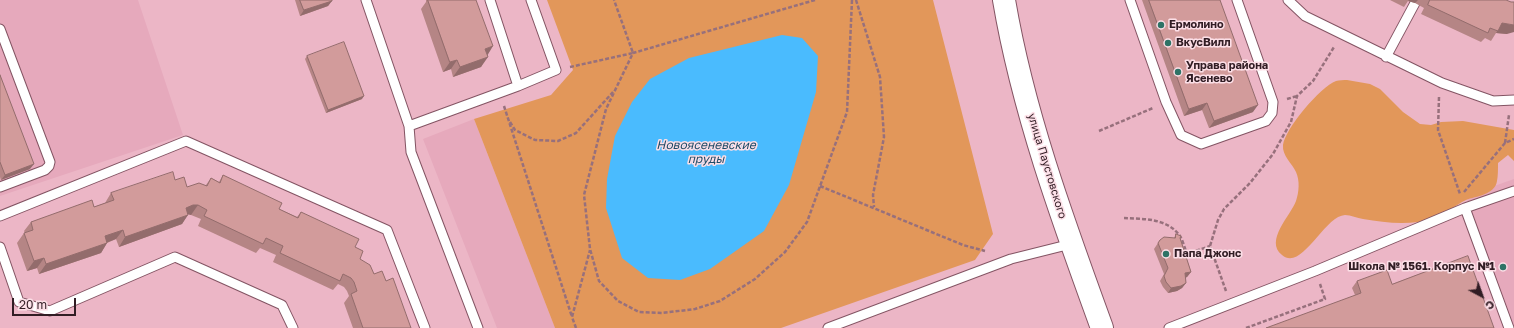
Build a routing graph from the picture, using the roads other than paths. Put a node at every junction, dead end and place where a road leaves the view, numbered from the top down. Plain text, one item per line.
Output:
1 (366, 0) edge
2 (490, 0) edge
3 (532, 0) edge
4 (1004, 0) edge
5 (1130, 0) edge
6 (1237, 0) edge
7 (1288, 0) edge
8 (1415, 3) dead end
9 (0, 29) edge
10 (1386, 57) junction
11 (518, 86) junction
12 (1513, 100) edge
13 (409, 126) junction
14 (0, 187) edge
15 (1514, 191) edge
16 (1465, 208) junction
17 (0, 216) edge
18 (1071, 244) junction
19 (0, 247) edge
20 (293, 328) edge
21 (425, 328) edge
22 (478, 328) edge
23 (828, 328) edge
24 (1102, 328) edge
25 (1169, 328) edge
26 (1509, 328) edge

1 - 13 lane
2 - 11 lane
3 - 11 lane
4 - 18 main road, улица Паустовского
5 - 6 lane
7 - 10 lane
8 - 10 lane
9 - 14 lane
10 - 12 lane
11 - 13 lane
13 - 22 lane
15 - 16 lane
16 - 25 lane
16 - 26 lane
17 - 21 lane
18 - 23 lane
18 - 24 main road, улица Паустовского
19 - 20 lane

